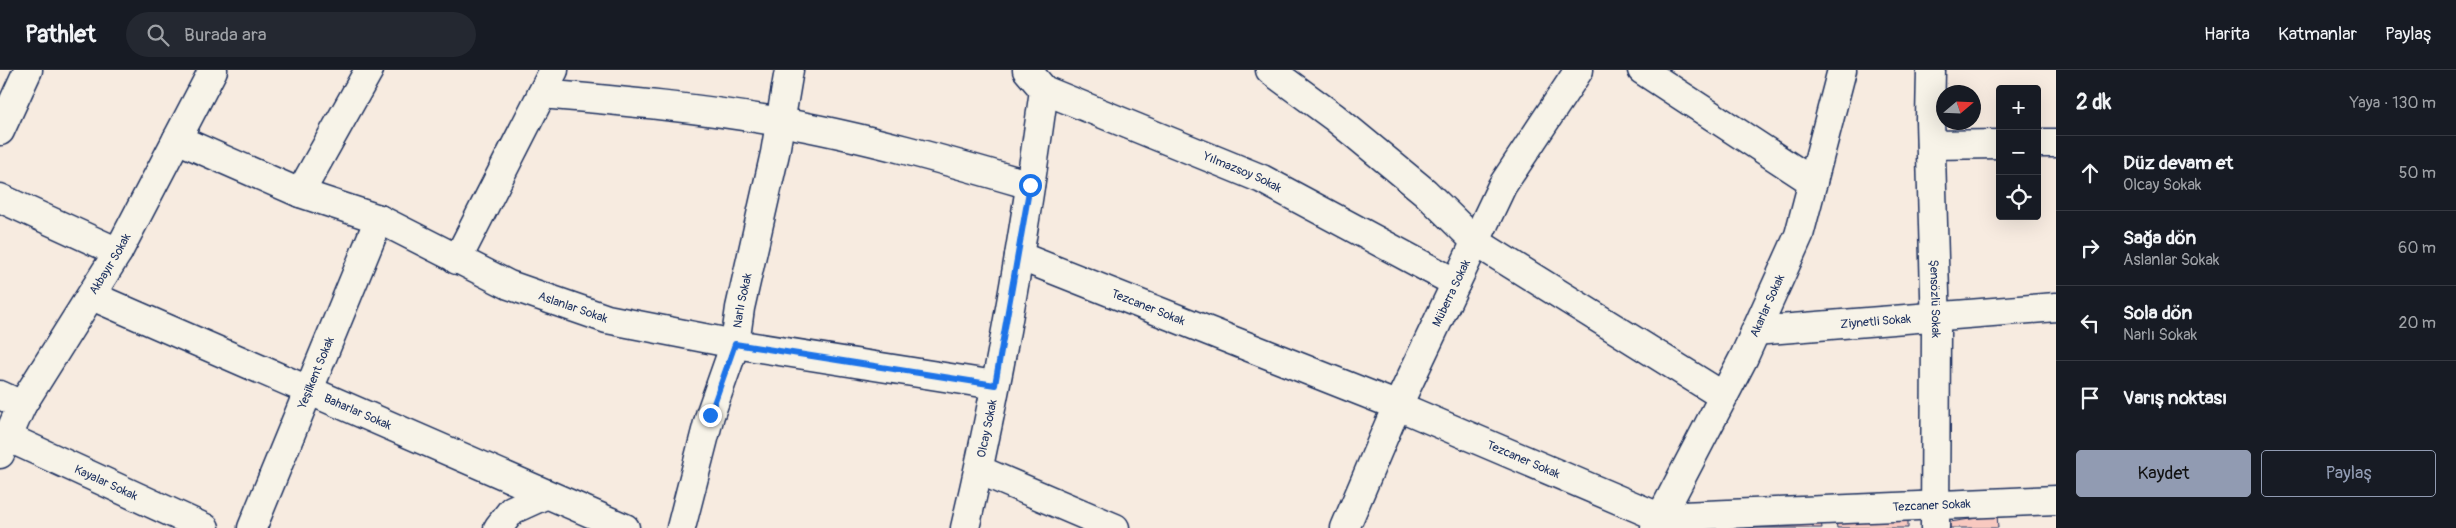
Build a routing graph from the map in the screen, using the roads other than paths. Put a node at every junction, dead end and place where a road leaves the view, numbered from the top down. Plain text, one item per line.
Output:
1 (28, 70) edge
2 (369, 70) edge
3 (790, 70) edge
4 (1270, 70) edge
5 (1579, 70) edge
6 (1642, 70) edge
7 (1842, 70) edge
8 (1931, 70) edge
9 (204, 73) edge
10 (1035, 80) edge
11 (548, 82) edge
12 (780, 122) junction
13 (0, 131) edge
14 (178, 139) junction
15 (2041, 143) edge
16 (2056, 143) edge
17 (1996, 144) edge
18 (1931, 145) junction
19 (1812, 182) junction
20 (1030, 185) junction
21 (300, 193) junction
22 (0, 198) edge
23 (379, 219) junction
24 (1476, 242) junction
25 (118, 252) junction
26 (1018, 256) junction
27 (457, 260) junction
28 (1456, 283) junction
29 (92, 296) junction
30 (2056, 307) edge
31 (1936, 315) junction
32 (1755, 331) junction
33 (735, 344) junction
34 (995, 385) junction
35 (308, 391) junction
36 (1723, 396) junction
37 (11, 400) edge
38 (1398, 406) junction
39 (3, 446) edge
40 (979, 470) junction
41 (545, 495) junction
42 (2056, 500) edge
43 (1935, 517) edge
44 (1657, 523) edge
45 (205, 528) edge
46 (252, 528) edge
47 (498, 528) edge
48 (625, 528) edge
49 (681, 528) edge
50 (965, 528) edge
51 (1115, 528) edge
52 (1345, 528) edge

1 - 13 street
2 - 21 street
3 - 12 street, Narlı Sokak
4 - 24 street
5 - 24 street, Müberra Sokak
6 - 19 street
7 - 19 street, Akarlar Sokak
8 - 18 street, Şensözlü Sokak
9 - 14 street, Akbayır Sokak
10 - 20 street, Olcay Sokak
10 - 28 street, Yılmazsoy Sokak
11 - 12 street
11 - 27 street
12 - 20 street
12 - 33 street, Narlı Sokak
14 - 21 street, Aslanlar Sokak
14 - 25 street, Akbayır Sokak
15 - 16 street
17 - 18 street
18 - 31 street, Şensözlü Sokak
19 - 32 street, Akarlar Sokak
20 - 26 street, Olcay Sokak
21 - 23 street, Aslanlar Sokak
22 - 25 street
23 - 27 street, Aslanlar Sokak
23 - 35 street, Yeşilkent Sokak
24 - 28 street, Müberra Sokak
24 - 36 street
25 - 29 street, Akbayır Sokak
26 - 34 street, Olcay Sokak
26 - 38 street, Tezcaner Sokak
27 - 33 street, Aslanlar Sokak
28 - 38 street, Müberra Sokak
29 - 35 street, Baharlar Sokak
29 - 37 street, Akbayır Sokak
30 - 31 street, Ziynetli Sokak
31 - 32 street, Ziynetli Sokak
31 - 43 street, Şensözlü Sokak
32 - 36 street, Akarlar Sokak
33 - 34 street, Aslanlar Sokak
33 - 49 street, Narlı Sokak
34 - 40 street, Olcay Sokak
35 - 41 street, Baharlar Sokak
35 - 46 street, Yeşilkent Sokak
36 - 44 street, Akarlar Sokak
37 - 39 street, Akbayır Sokak
38 - 44 street, Tezcaner Sokak
38 - 52 street, Müberra Sokak
39 - 45 street, Kayalar Sokak
40 - 50 street, Olcay Sokak
40 - 51 street
41 - 47 street
41 - 48 street, Baharlar Sokak
42 - 43 street, Tezcaner Sokak
43 - 44 street, Tezcaner Sokak

